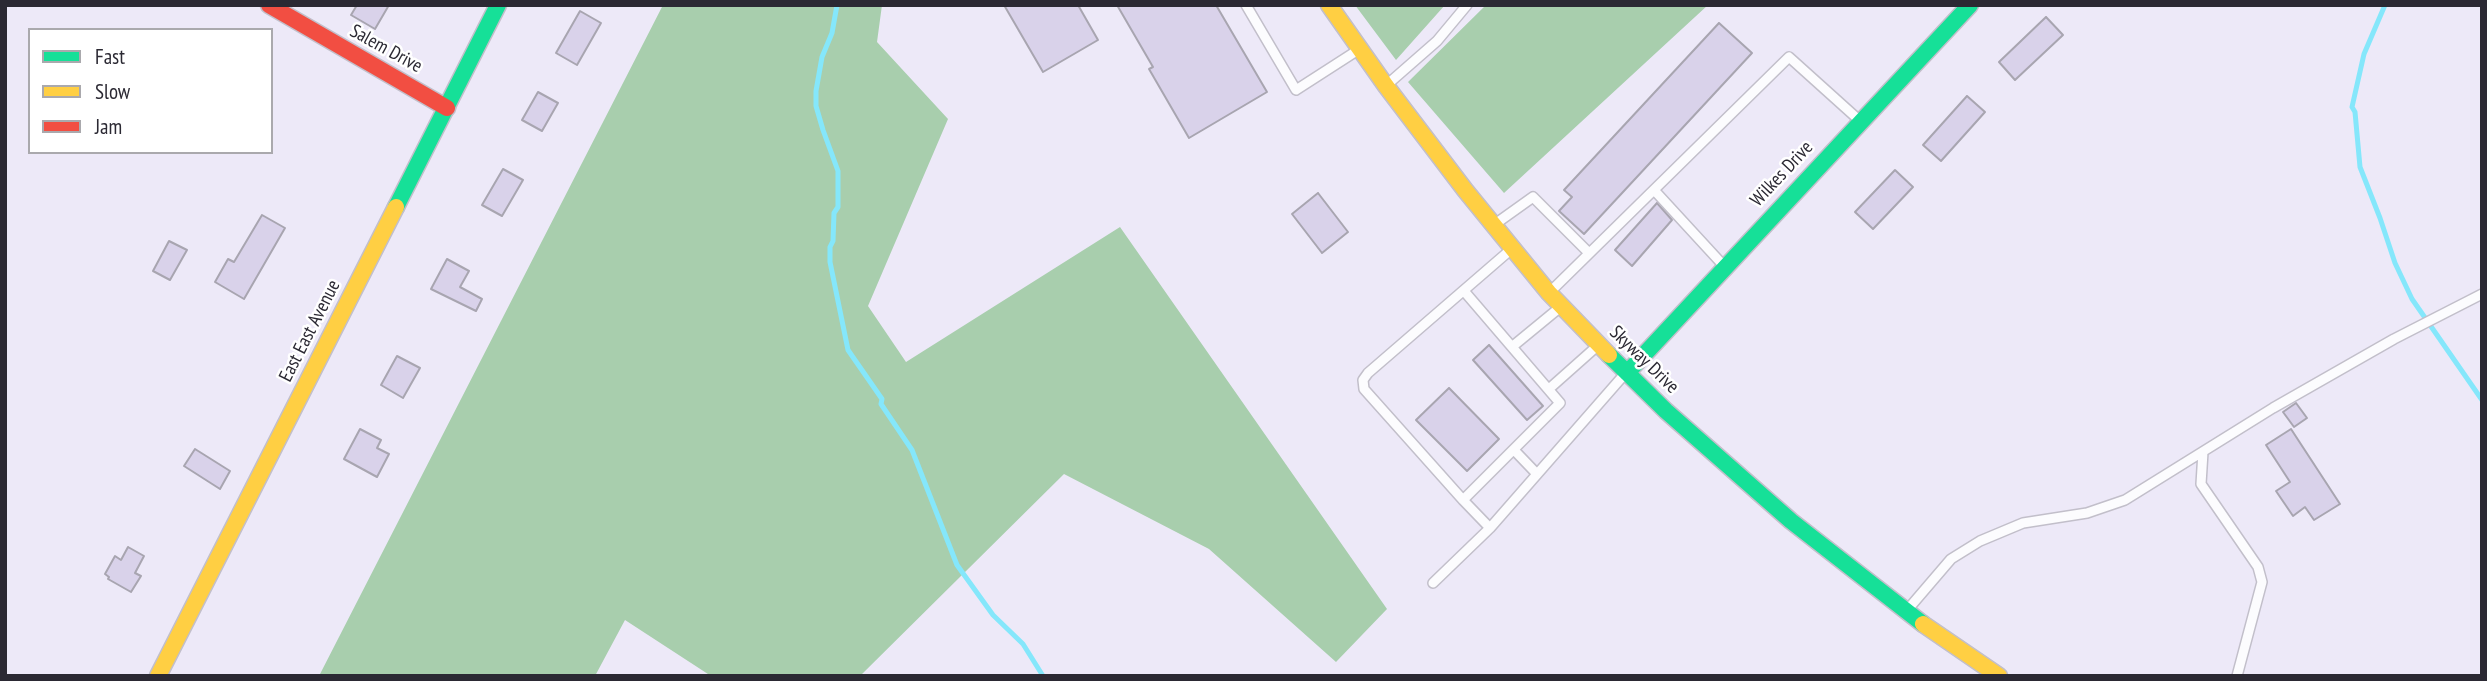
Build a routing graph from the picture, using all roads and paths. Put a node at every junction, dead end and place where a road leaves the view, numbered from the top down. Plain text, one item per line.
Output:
1 (269, 5) edge
2 (498, 5) edge
3 (1246, 5) edge
4 (1328, 5) edge
5 (1467, 5) edge
6 (1970, 5) edge
7 (1359, 49) junction
8 (1386, 86) junction
9 (447, 108) junction
10 (1860, 122) junction
11 (1654, 190) junction
12 (1494, 225) junction
13 (1512, 249) junction
14 (1590, 253) junction
15 (1724, 267) junction
16 (1464, 290) junction
17 (1549, 293) junction
18 (2482, 295) edge
19 (1562, 306) junction
20 (1599, 345) junction
21 (1513, 346) junction
22 (1627, 373) junction
23 (1550, 388) junction
24 (1514, 450) junction
25 (2203, 452) junction
26 (1537, 474) junction
27 (1464, 500) junction
28 (1490, 528) junction
29 (1433, 583) dead end
30 (1906, 612) junction
31 (158, 676) edge
32 (1999, 676) edge
33 (2237, 676) edge

1 - 9 main road, Salem Drive
2 - 9 main road, East East Avenue
3 - 7 lane
4 - 7 main road, Skyway Drive
5 - 8 lane
6 - 10 main road, Wilkes Drive
7 - 8 main road, Skyway Drive
8 - 12 main road, Skyway Drive
9 - 31 main road, East East Avenue
10 - 11 lane
10 - 15 main road, Wilkes Drive
11 - 14 lane
11 - 15 lane
12 - 13 main road, Skyway Drive
12 - 14 lane
13 - 16 lane
13 - 17 main road, Skyway Drive
14 - 17 lane
15 - 22 main road, Wilkes Drive
16 - 21 lane
16 - 27 lane
17 - 19 main road, Skyway Drive
18 - 25 lane
19 - 20 main road, Skyway Drive
19 - 21 lane
20 - 22 main road, Skyway Drive
20 - 23 lane
21 - 23 lane
22 - 26 lane
22 - 30 main road, Skyway Drive
23 - 24 lane
24 - 26 lane
24 - 27 lane
25 - 30 lane
25 - 33 lane
26 - 28 lane
27 - 28 lane
28 - 29 lane
30 - 32 main road, Skyway Drive

